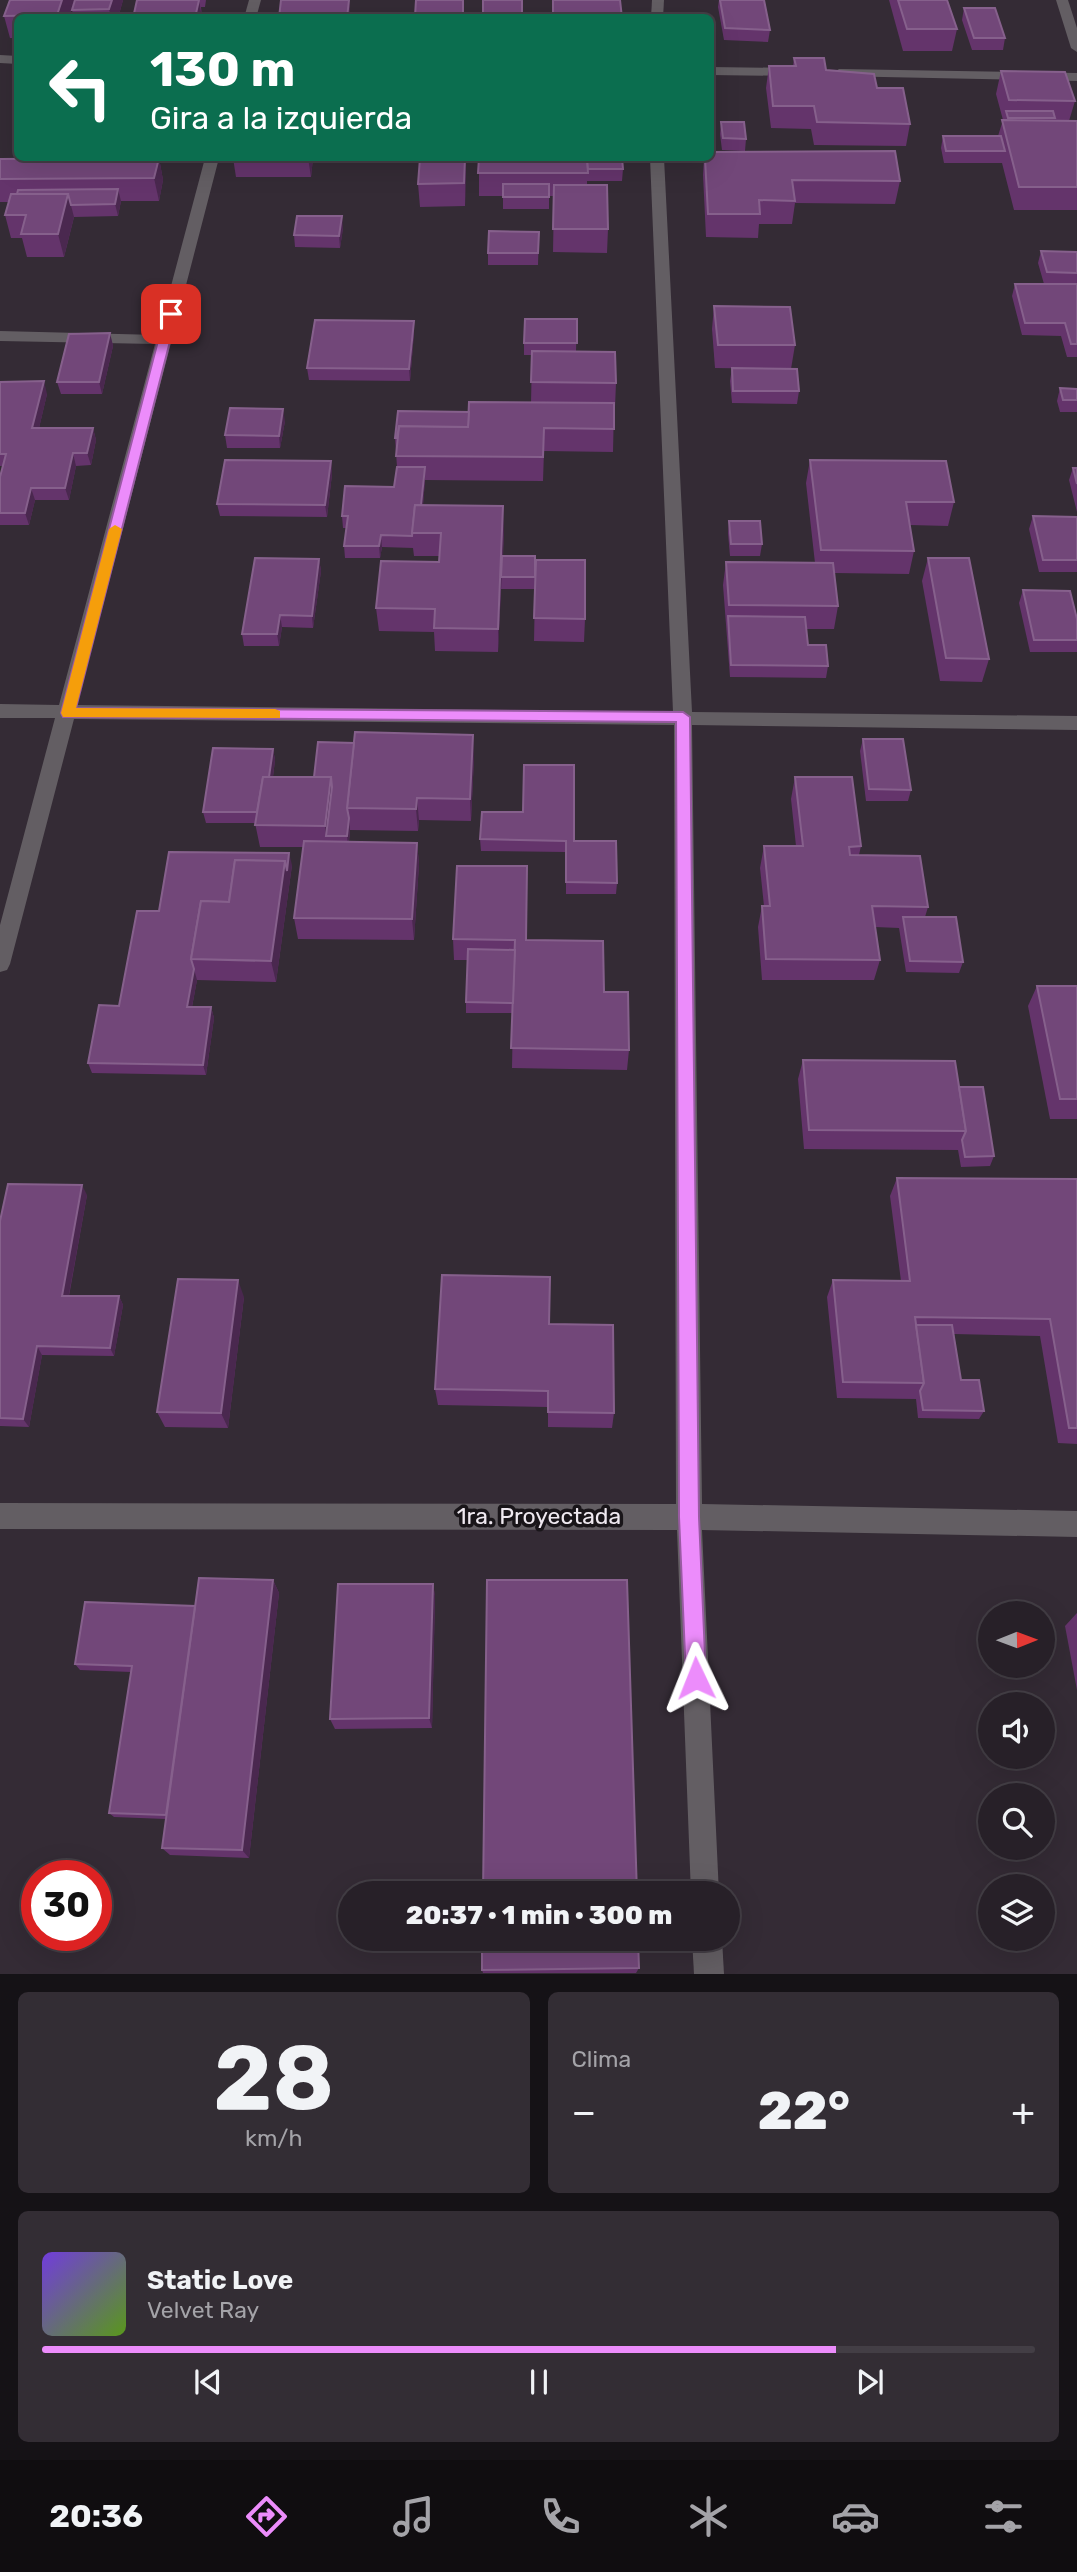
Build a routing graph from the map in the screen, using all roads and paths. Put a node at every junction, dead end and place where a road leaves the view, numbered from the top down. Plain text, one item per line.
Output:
1 (1062, 0) edge
2 (1077, 48) edge
3 (714, 71) edge
4 (1077, 77) edge
5 (211, 161) edge
6 (657, 161) edge
7 (0, 336) edge
8 (164, 340) junction
9 (0, 711) edge
10 (68, 713) junction
11 (683, 717) junction
12 (1077, 723) edge
13 (0, 964) edge
14 (0, 1516) edge
15 (689, 1517) junction
16 (1077, 1524) edge
17 (704, 1881) edge
18 (708, 1951) edge
19 (709, 1973) edge

1 - 2 street
3 - 4 street
5 - 8 street
6 - 11 street
7 - 8 street
8 - 10 street
9 - 10 street
10 - 11 street
10 - 13 street
11 - 12 street
11 - 15 street
14 - 15 street, 1ra. Proyectada
15 - 16 street, 1ra. Proyectada
15 - 17 street
18 - 19 street

